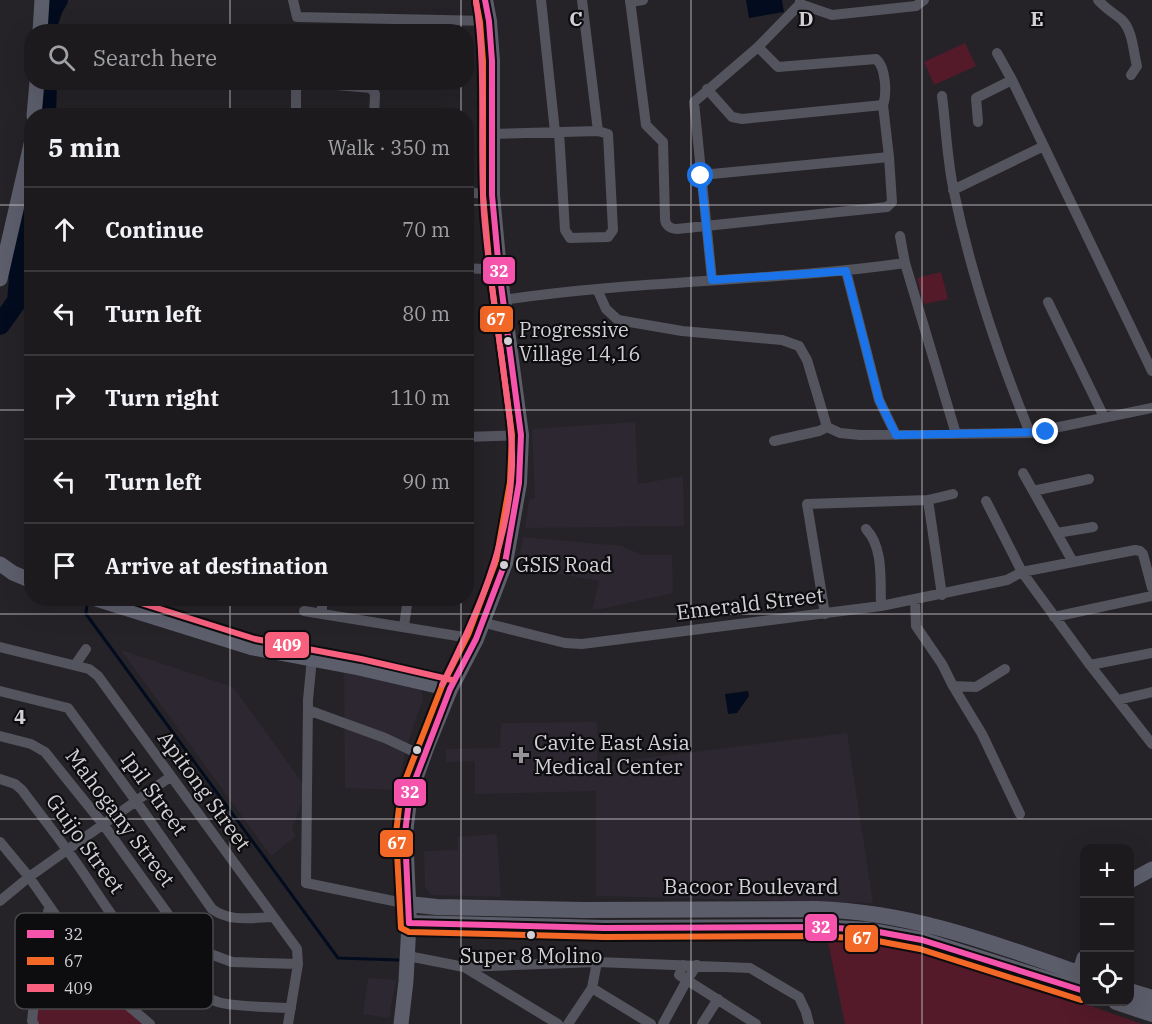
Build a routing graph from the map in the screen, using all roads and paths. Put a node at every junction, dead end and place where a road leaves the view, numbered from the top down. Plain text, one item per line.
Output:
1 (42, 0) edge
2 (292, 0) edge
3 (485, 0) edge
4 (541, 0) edge
5 (582, 0) edge
6 (643, 0) edge
7 (924, 0) edge
8 (1098, 0) edge
9 (630, 1) edge
10 (800, 2) edge
11 (489, 21) junction
12 (40, 24) edge
13 (758, 46) junction
14 (997, 53) dead end
15 (1131, 75) dead end
16 (1012, 80) junction
17 (707, 89) junction
18 (36, 90) edge
19 (296, 90) edge
20 (372, 90) edge
21 (942, 96) dead end
22 (883, 105) junction
23 (35, 108) edge
24 (296, 108) edge
25 (374, 108) edge
26 (978, 122) dead end
27 (598, 131) junction
28 (557, 132) junction
29 (492, 134) junction
30 (1044, 146) junction
31 (889, 157) junction
32 (24, 175) edge
33 (701, 176) junction
34 (953, 190) junction
35 (474, 193) edge
36 (492, 195) junction
37 (706, 226) junction
38 (900, 236) dead end
39 (905, 263) junction
40 (474, 268) edge
41 (499, 270) junction
42 (846, 271) junction
43 (0, 279) edge
44 (712, 280) junction
45 (597, 289) junction
46 (503, 300) junction
47 (1048, 303) dead end
48 (1152, 371) edge
49 (1152, 408) edge
50 (1104, 417) junction
51 (827, 427) junction
52 (1030, 433) junction
53 (956, 434) junction
54 (521, 435) junction
55 (896, 435) junction
56 (474, 437) edge
57 (774, 441) dead end
58 (1023, 473) dead end
59 (1089, 479) dead end
60 (1033, 491) junction
61 (953, 494) dead end
62 (928, 500) junction
63 (986, 501) dead end
64 (1093, 527) dead end
65 (866, 529) dead end
66 (1057, 533) junction
67 (1073, 562) junction
68 (0, 564) edge
69 (1022, 572) junction
70 (24, 577) edge
71 (1152, 588) edge
72 (942, 595) junction
73 (1152, 596) edge
74 (915, 600) junction
75 (119, 606) edge
76 (322, 606) edge
77 (407, 606) edge
78 (881, 606) junction
79 (304, 611) dead end
80 (322, 613) junction
81 (825, 614) junction
82 (1054, 617) junction
83 (481, 622) junction
84 (404, 626) junction
85 (476, 639) junction
86 (0, 647) edge
87 (86, 649) dead end
88 (1152, 653) edge
89 (312, 658) junction
90 (75, 665) junction
91 (1090, 665) junction
92 (1005, 669) dead end
93 (953, 686) junction
94 (450, 689) junction
95 (0, 691) edge
96 (1152, 692) edge
97 (1118, 700) junction
98 (308, 710) junction
99 (0, 736) edge
100 (1152, 742) edge
101 (423, 756) junction
102 (170, 777) junction
103 (0, 779) edge
104 (136, 801) junction
105 (1020, 814) dead end
106 (103, 824) junction
107 (0, 842) edge
108 (68, 851) junction
109 (1152, 868) edge
110 (29, 877) junction
111 (1134, 879) edge
112 (0, 901) edge
113 (408, 904) junction
114 (50, 908) junction
115 (869, 912) junction
116 (49, 913) edge
117 (54, 913) edge
118 (111, 913) edge
119 (167, 913) edge
120 (272, 917) junction
121 (409, 923) junction
122 (868, 930) junction
123 (213, 955) edge
124 (408, 957) junction
125 (597, 962) junction
126 (298, 964) junction
127 (683, 965) junction
128 (697, 965) junction
129 (464, 967) junction
130 (1080, 976) edge
131 (1080, 977) edge
132 (687, 980) junction
133 (592, 988) junction
134 (1134, 992) edge
135 (1152, 998) edge
136 (213, 999) edge
137 (718, 999) junction
138 (1128, 1006) edge
139 (291, 1008) junction
140 (33, 1009) edge
141 (132, 1009) edge
142 (1152, 1014) edge
143 (751, 1023) edge
144 (34, 1024) edge
145 (150, 1024) edge
146 (288, 1024) edge
147 (401, 1024) edge
148 (558, 1024) edge
149 (568, 1024) edge
150 (651, 1024) edge
151 (663, 1024) edge
152 (702, 1024) edge
153 (808, 1024) edge

1 - 12 main road
2 - 11 street
3 - 11 main road
4 - 28 street
5 - 27 street
6 - 9 street
7 - 10 street
8 - 15 street
9 - 37 street
10 - 13 street
11 - 29 main road
13 - 17 street
13 - 22 street
14 - 16 street
16 - 26 street
16 - 30 street
17 - 22 street
17 - 33 street
18 - 23 main road
19 - 24 street
20 - 25 street
21 - 34 street
22 - 31 street
27 - 28 street
27 - 28 street
28 - 29 street
29 - 36 main road
30 - 34 street
30 - 48 street
31 - 33 street
31 - 37 street
32 - 43 main road
33 - 37 street
34 - 52 street
35 - 36 street
36 - 41 main road
37 - 44 street
38 - 39 street
39 - 42 street
39 - 53 street
40 - 41 street
41 - 46 main road
42 - 44 street
42 - 55 street
44 - 45 street
45 - 46 street
45 - 51 street
46 - 54 main road
47 - 50 street
49 - 50 street
50 - 52 street
51 - 55 street
51 - 57 street
52 - 53 street
53 - 55 street
54 - 56 street
54 - 83 main road
58 - 60 street
59 - 60 street
60 - 66 street
61 - 62 street
62 - 72 street
62 - 81 street
63 - 69 street
64 - 66 street
65 - 78 street
66 - 67 street
67 - 69 street, Emerald Street
67 - 71 street, Emerald Street
68 - 70 main road
69 - 72 street, Emerald Street
69 - 82 street
72 - 74 street, Emerald Street
73 - 82 street
74 - 78 street, Emerald Street
74 - 93 street
75 - 89 main road
76 - 80 street
77 - 84 street
78 - 81 street, Emerald Street
79 - 80 street
80 - 84 street
81 - 83 street, Emerald Street
82 - 91 street
83 - 85 main road
84 - 85 street
85 - 94 main road
86 - 90 street, Apitong Street
87 - 90 street
88 - 91 street
89 - 94 main road
89 - 98 street
90 - 102 street, Apitong Street
91 - 97 street
92 - 93 street
93 - 105 street
94 - 101 main road
95 - 104 street, Ipil Street
96 - 97 street
97 - 100 street
98 - 101 street
98 - 113 street
99 - 106 street, Mahogany Street
101 - 113 main road
102 - 104 street
102 - 120 street, Apitong Street
103 - 108 street, Guijo Street
104 - 106 street
104 - 120 street, Ipil Street
106 - 108 street
106 - 119 street, Mahogany Street
107 - 110 street
108 - 110 street
108 - 118 street, Guijo Street
109 - 111 main road
110 - 112 street
110 - 114 street
113 - 115 main road, Bacoor Boulevard
113 - 121 main road
114 - 116 street
114 - 117 street
115 - 122 main road
115 - 130 main road, Bacoor Boulevard
120 - 126 street, Apitong Street
121 - 122 main road, Bacoor Boulevard
121 - 124 main road
122 - 131 main road, Bacoor Boulevard
123 - 126 street, Mahogany Street
124 - 129 street
124 - 147 main road
125 - 127 street
125 - 129 street
125 - 133 street
126 - 139 street, Apitong Street
127 - 128 street
127 - 132 street
128 - 132 street
128 - 153 street
129 - 148 street
132 - 137 street
132 - 151 street
133 - 149 street
133 - 150 street
134 - 135 main road
136 - 139 street, Guijo Street
137 - 143 street
137 - 152 street
138 - 142 main road
139 - 146 street, Apitong Street
140 - 144 street
141 - 145 street

